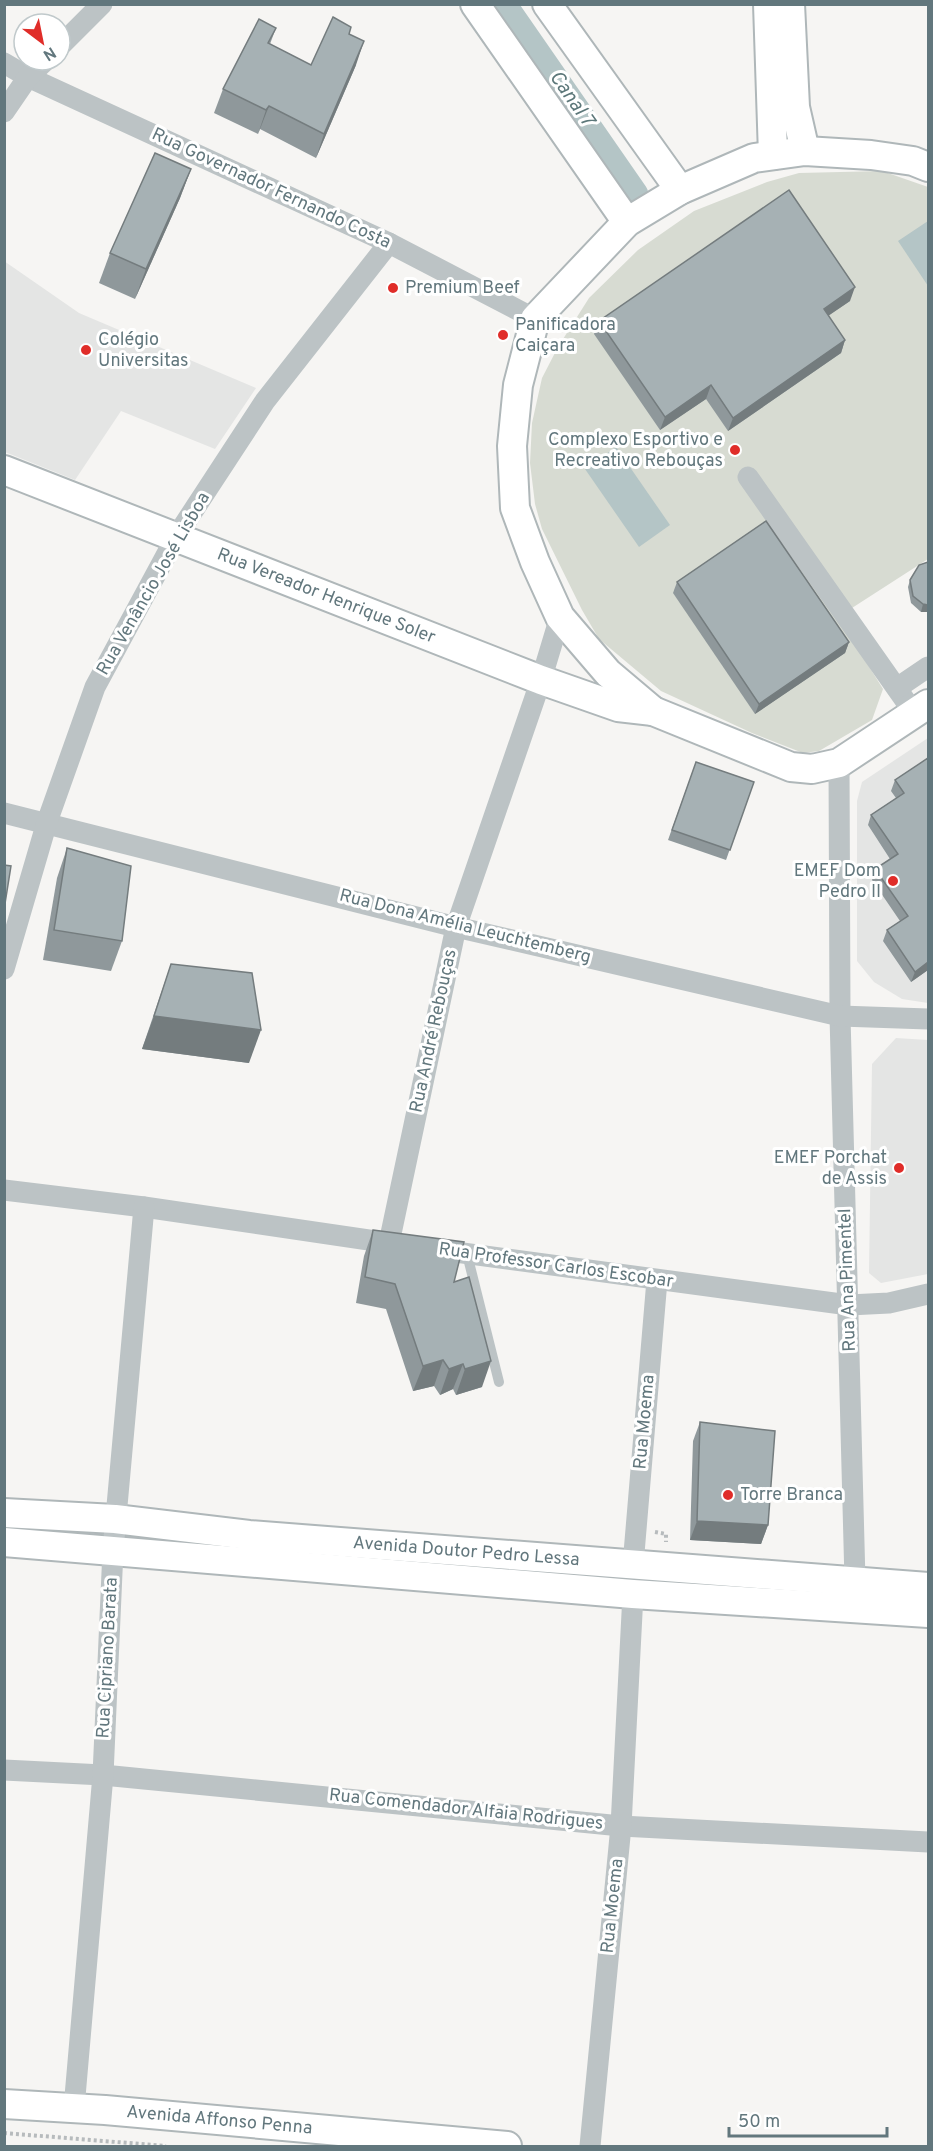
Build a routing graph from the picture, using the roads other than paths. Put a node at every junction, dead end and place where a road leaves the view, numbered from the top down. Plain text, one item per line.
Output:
1 (102, 4) edge
2 (475, 4) edge
3 (547, 4) edge
4 (768, 4) edge
5 (790, 4) edge
6 (72, 34) edge
7 (4, 63) edge
8 (33, 72) edge
9 (28, 77) junction
10 (4, 112) edge
11 (805, 151) junction
12 (773, 155) junction
13 (928, 167) edge
14 (680, 190) junction
15 (627, 222) junction
16 (388, 243) junction
17 (535, 319) junction
18 (4, 470) edge
19 (748, 477) dead end
20 (176, 537) junction
21 (560, 617) junction
22 (928, 667) edge
23 (541, 680) junction
24 (897, 688) junction
25 (922, 708) edge
26 (653, 711) junction
27 (839, 763) junction
28 (4, 813) edge
29 (47, 822) junction
30 (456, 927) junction
31 (4, 969) edge
32 (840, 1016) junction
33 (928, 1019) edge
34 (4, 1190) edge
35 (144, 1207) junction
36 (389, 1243) junction
37 (467, 1254) junction
38 (657, 1280) junction
39 (928, 1294) edge
40 (849, 1305) junction
41 (499, 1382) dead end
42 (4, 1512) edge
43 (116, 1519) junction
44 (4, 1542) edge
45 (113, 1550) junction
46 (633, 1565) junction
47 (855, 1581) junction
48 (928, 1587) edge
49 (633, 1594) junction
50 (928, 1613) edge
51 (4, 1770) edge
52 (103, 1775) junction
53 (621, 1826) junction
54 (928, 1842) edge
55 (4, 2104) edge
56 (74, 2108) junction
57 (507, 2146) edge
58 (590, 2146) edge

1 - 6 street
2 - 15 main road
3 - 14 main road
4 - 12 main road
5 - 11 main road
7 - 9 street, Rua Governador Fernando Costa
8 - 9 street
9 - 10 street
9 - 16 street, Rua Governador Fernando Costa
11 - 12 main road
11 - 13 main road
12 - 14 main road
14 - 15 main road
15 - 17 main road
16 - 17 street, Rua Governador Fernando Costa
16 - 20 street, Rua Venâncio José Lisboa
17 - 21 main road
18 - 20 main road, Rua Vereador Henrique Soler
19 - 24 street
20 - 23 main road, Rua Vereador Henrique Soler
20 - 29 street, Rua Venâncio José Lisboa
21 - 23 street, Rua André Rebouças
21 - 26 main road
22 - 24 street
23 - 26 main road, Rua Vereador Henrique Soler
23 - 30 street, Rua André Rebouças
24 - 25 street
25 - 27 main road
26 - 27 main road
27 - 32 street, Rua Ana Pimentel
28 - 29 street, Rua Dona Amélia Leuchtemberg
29 - 30 street, Rua Dona Amélia Leuchtemberg
29 - 31 street, Rua Venâncio José Lisboa
30 - 32 street, Rua Dona Amélia Leuchtemberg
30 - 36 street, Rua André Rebouças
32 - 33 street, Rua Dona Amélia Leuchtemberg
32 - 40 street, Rua Ana Pimentel
34 - 35 street, Rua Professor Carlos Escobar
35 - 36 street, Rua Professor Carlos Escobar
35 - 43 street, Rua Cipriano Barata
36 - 37 street, Rua Professor Carlos Escobar
37 - 38 street, Rua Professor Carlos Escobar
37 - 41 lane
38 - 40 street, Rua Professor Carlos Escobar
38 - 46 street, Rua Moema
39 - 40 street, Rua Professor Carlos Escobar
40 - 47 street, Rua Ana Pimentel
42 - 43 main road, Avenida Doutor Pedro Lessa
43 - 45 street, Rua Cipriano Barata
43 - 46 main road, Avenida Doutor Pedro Lessa
44 - 45 main road, Avenida Doutor Pedro Lessa
45 - 49 main road, Avenida Doutor Pedro Lessa
45 - 52 street, Rua Cipriano Barata
46 - 47 main road, Avenida Doutor Pedro Lessa
47 - 48 main road, Avenida Doutor Pedro Lessa
49 - 50 main road, Avenida Doutor Pedro Lessa
49 - 53 street, Rua Moema
51 - 52 street, Rua Comendador Alfaia Rodrigues
52 - 53 street, Rua Comendador Alfaia Rodrigues
52 - 56 street, Rua Cipriano Barata
53 - 54 street, Rua Comendador Alfaia Rodrigues
53 - 58 street, Rua Moema
55 - 56 main road, Avenida Affonso Penna
56 - 57 main road, Avenida Affonso Penna

